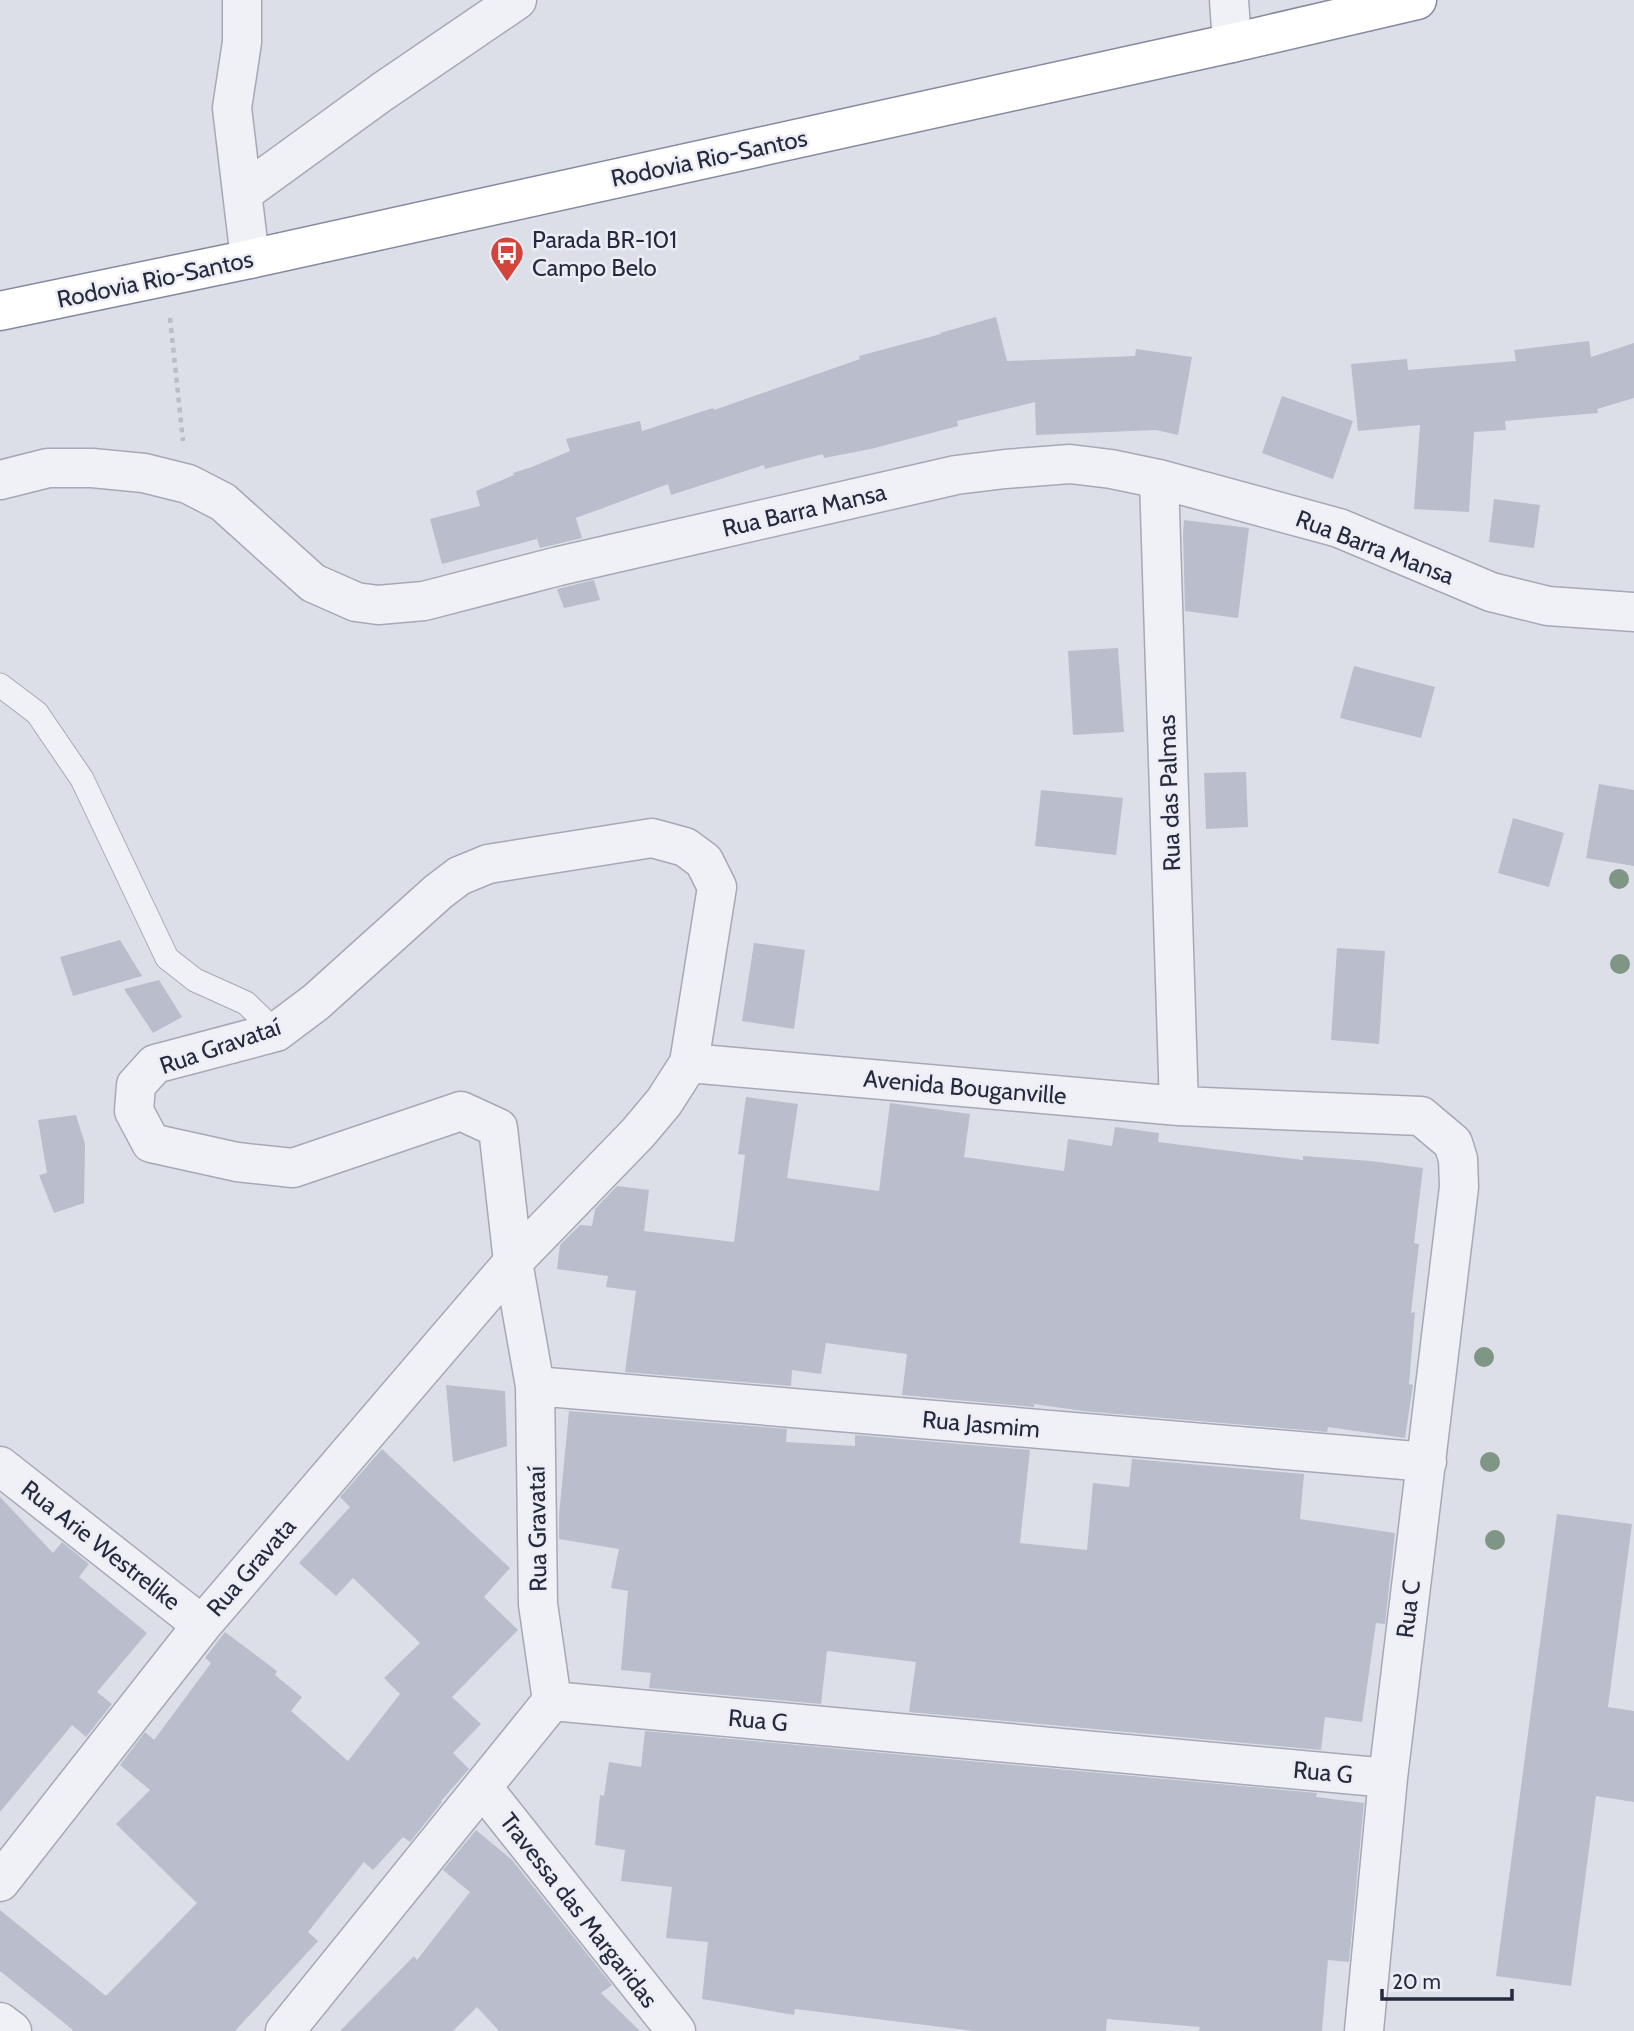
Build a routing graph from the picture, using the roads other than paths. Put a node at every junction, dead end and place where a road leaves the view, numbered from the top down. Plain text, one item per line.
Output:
1 (242, 0) edge
2 (517, 0) edge
3 (1229, 0) edge
4 (1416, 0) edge
5 (1232, 43) junction
6 (243, 193) junction
7 (250, 259) junction
8 (0, 311) edge
9 (1159, 479) junction
10 (0, 480) edge
11 (1634, 612) edge
12 (0, 685) edge
13 (276, 1032) junction
14 (689, 1063) junction
15 (1179, 1106) junction
16 (1459, 1187) joint
17 (513, 1262) junction
18 (535, 1386) junction
19 (1427, 1462) junction
20 (0, 1466) edge
21 (202, 1625) junction
22 (552, 1701) junction
23 (1388, 1778) junction
24 (483, 1788) junction
25 (0, 1882) edge
26 (0, 2022) edge
27 (12, 2031) edge
28 (285, 2031) edge
29 (676, 2031) edge
30 (1364, 2031) edge

1 - 6 street
2 - 6 street
3 - 5 street
4 - 5 highway, Rodovia Rio-Santos
5 - 7 highway, Rodovia Rio-Santos
6 - 7 street
7 - 8 highway, Rodovia Rio-Santos
9 - 10 street, Rua Barra Mansa
9 - 11 street, Rua Barra Mansa
9 - 15 street, Rua das Palmas
12 - 13 lane
13 - 14 street, Rua Gravataí
13 - 17 street, Rua Gravataí
14 - 15 street, Avenida Bouganville
14 - 17 street
15 - 16 street, Avenida Bouganville
16 - 19 street, Rua C
17 - 18 street, Rua Gravataí
17 - 21 street, Rua Gravata
18 - 19 street, Rua Jasmim
18 - 22 street, Rua Gravataí
19 - 23 street, Rua C
20 - 21 street, Rua Arie Westrelike
21 - 25 street, Rua Gravata
22 - 23 street, Rua G
22 - 24 street
23 - 30 street, Rua C
24 - 28 street
24 - 29 street, Travessa das Margaridas
26 - 27 street

